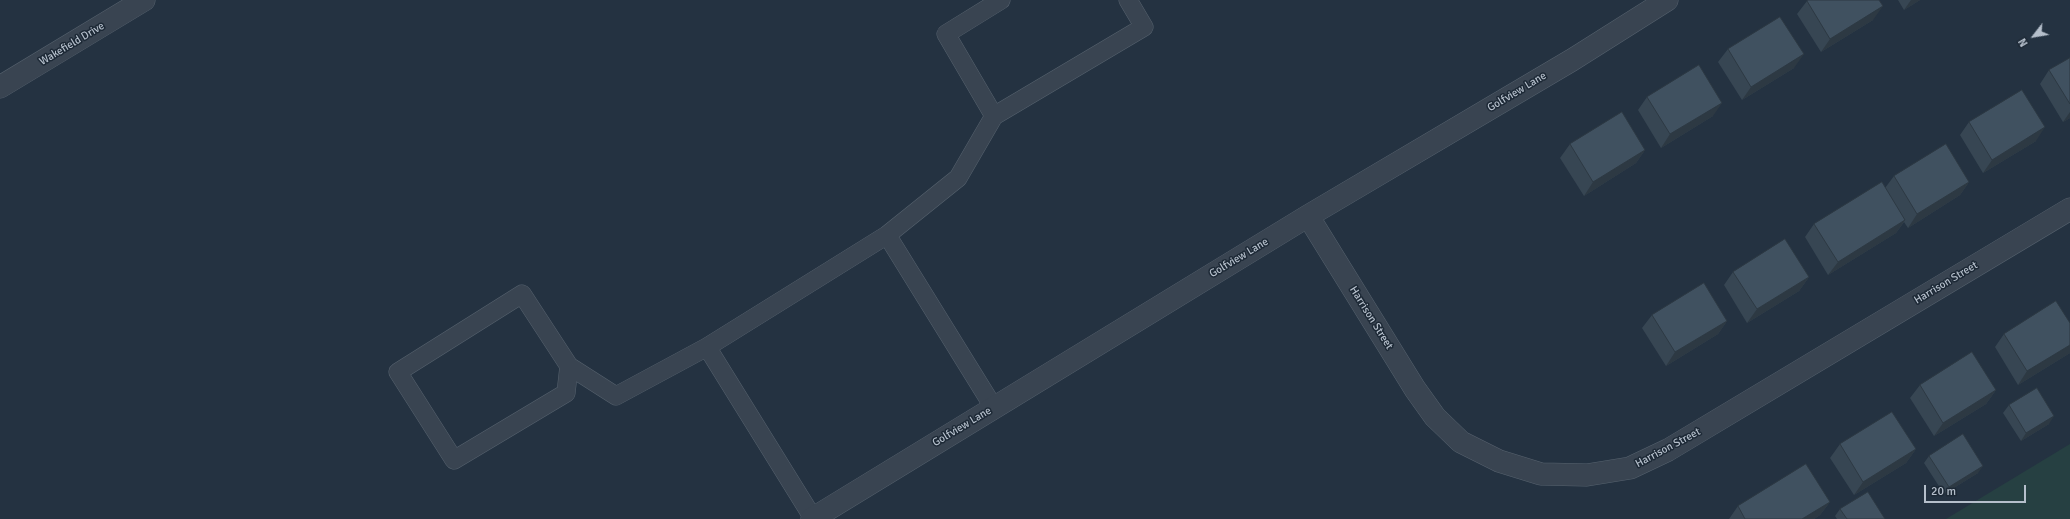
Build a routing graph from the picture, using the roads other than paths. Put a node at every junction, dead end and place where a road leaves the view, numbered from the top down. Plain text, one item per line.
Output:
1 (144, 0) edge
2 (1001, 0) edge
3 (1128, 0) edge
4 (1667, 0) edge
5 (113, 8) edge
6 (0, 87) edge
7 (994, 116) junction
8 (2070, 209) edge
9 (1308, 216) junction
10 (887, 235) junction
11 (707, 347) junction
12 (569, 366) junction
13 (994, 408) junction
14 (813, 519) edge

1 - 5 street, Wakefield Drive
2 - 7 lane
3 - 7 lane
4 - 9 street, Golfview Lane
5 - 6 street, Wakefield Drive
7 - 10 lane
8 - 9 street, Harrison Street
9 - 13 street, Golfview Lane
10 - 11 lane
10 - 13 lane
11 - 12 lane
11 - 14 lane
12 - 12 lane
13 - 14 street, Golfview Lane

